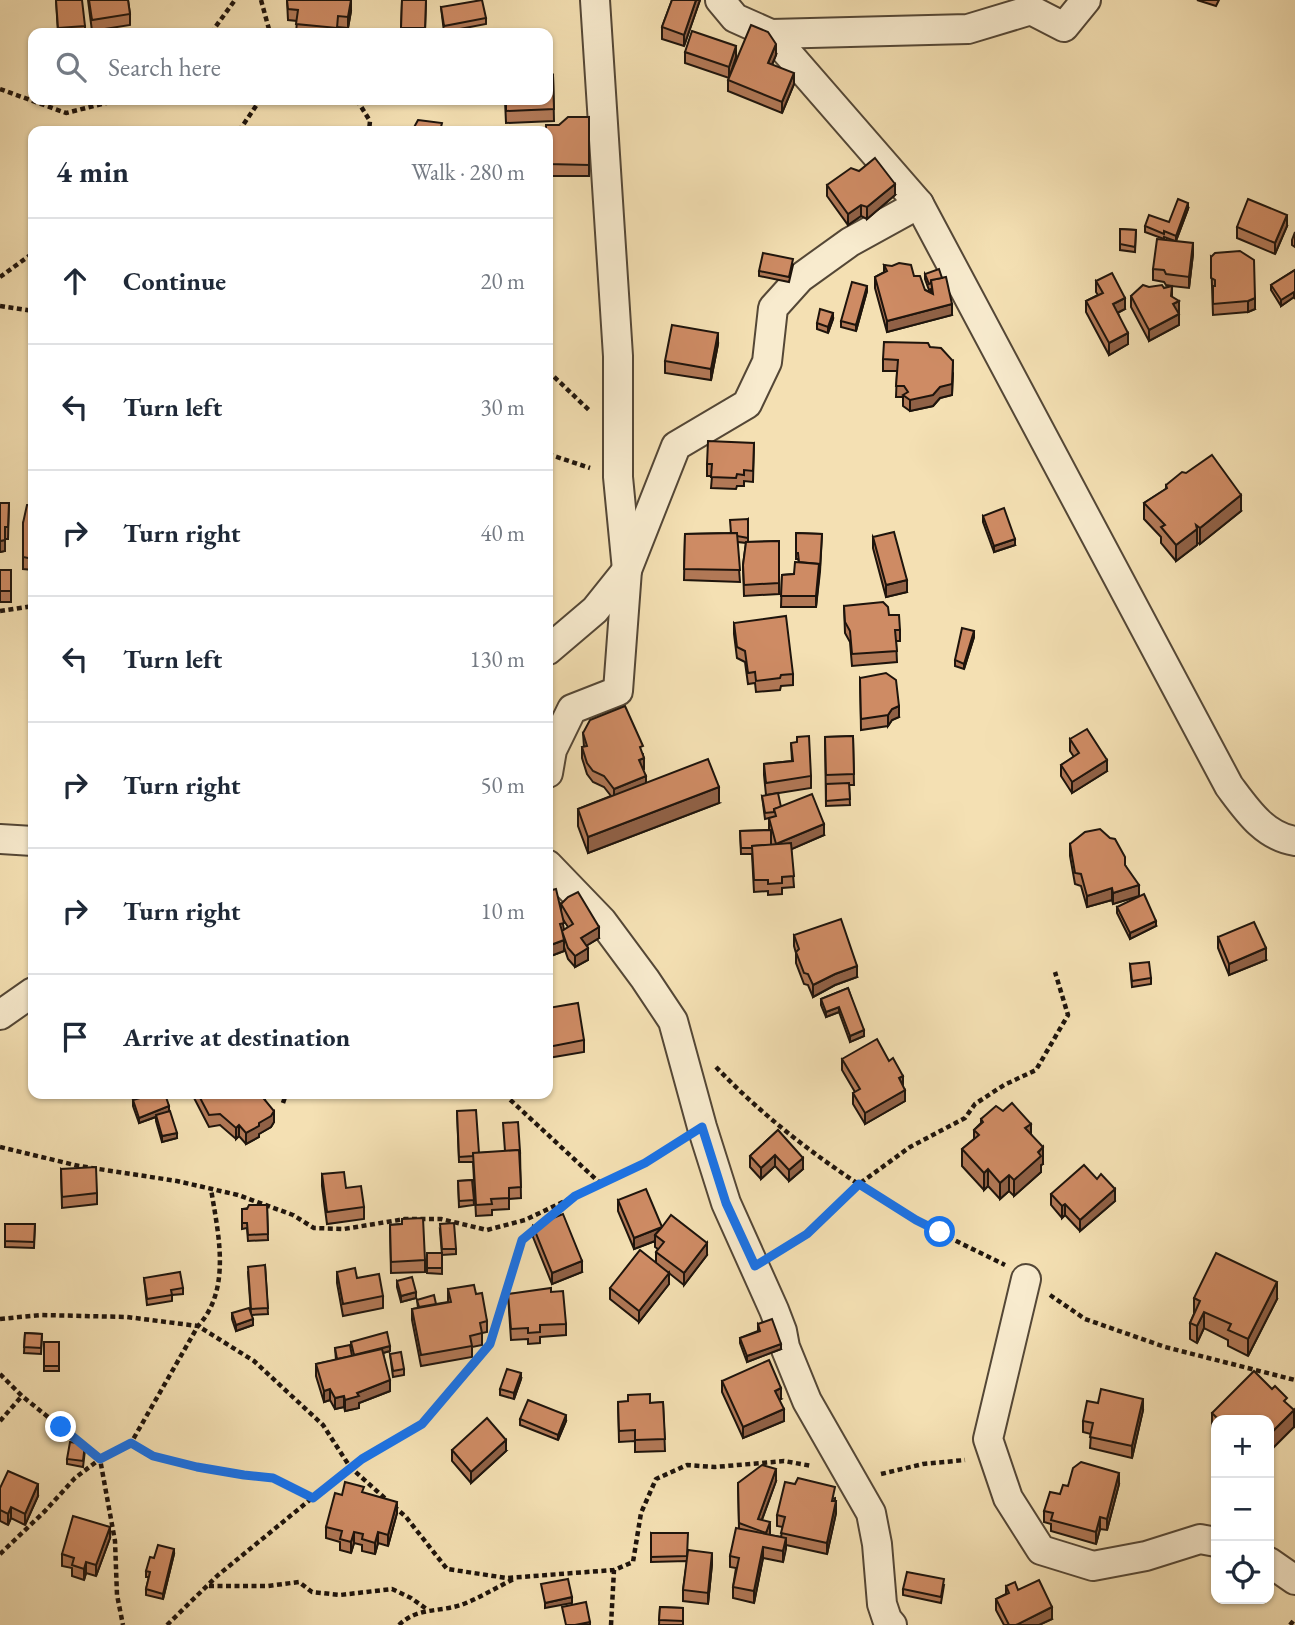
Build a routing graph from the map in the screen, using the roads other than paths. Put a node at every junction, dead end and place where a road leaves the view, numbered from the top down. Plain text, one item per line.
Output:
1 (595, 0) edge
2 (720, 0) edge
3 (1086, 0) edge
4 (771, 34) junction
5 (919, 204) junction
6 (628, 570) junction
7 (553, 646) edge
8 (553, 748) edge
9 (0, 839) edge
10 (28, 841) edge
11 (1295, 841) edge
12 (553, 870) edge
13 (28, 995) edge
14 (0, 1014) edge
15 (1026, 1279) road end
16 (1211, 1541) edge
17 (1274, 1565) edge
18 (1295, 1580) edge
19 (892, 1625) edge

1 - 6 street
2 - 4 street
3 - 4 street
4 - 5 street
5 - 6 street
5 - 11 street
6 - 7 street
6 - 8 street
9 - 10 street
12 - 19 street
13 - 14 street
15 - 16 street
17 - 18 street

